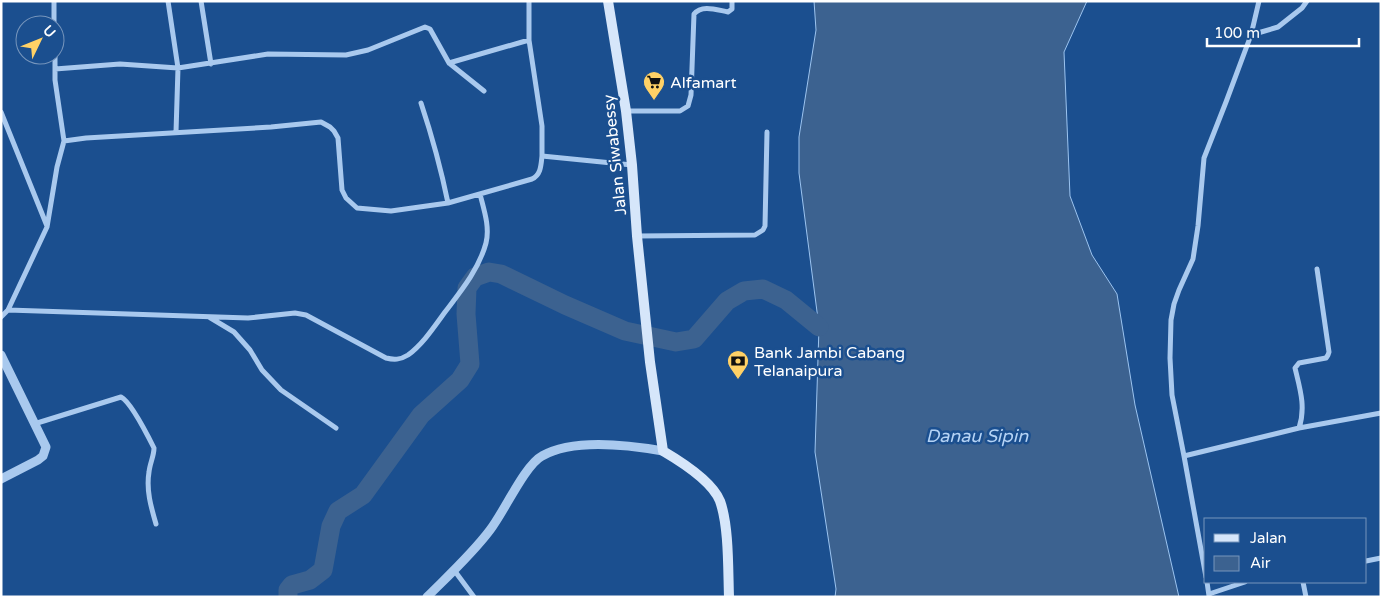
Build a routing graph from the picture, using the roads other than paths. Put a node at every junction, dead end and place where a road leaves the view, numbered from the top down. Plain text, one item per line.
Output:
1 (54, 1) edge
2 (168, 1) edge
3 (202, 1) edge
4 (529, 1) edge
5 (608, 1) edge
6 (732, 1) edge
7 (1259, 1) edge
8 (1307, 1) edge
9 (54, 15) edge
10 (1251, 35) junction
11 (529, 40) junction
12 (449, 63) junction
13 (211, 64) junction
14 (55, 65) edge
15 (178, 68) junction
16 (55, 69) junction
17 (484, 91) dead end
18 (421, 103) dead end
19 (626, 111) junction
20 (1, 112) edge
21 (176, 132) junction
22 (767, 132) dead end
23 (64, 141) junction
24 (542, 156) junction
25 (632, 165) junction
26 (480, 194) junction
27 (448, 203) junction
28 (47, 227) junction
29 (637, 236) junction
30 (1317, 269) dead end
31 (8, 310) junction
32 (1, 317) edge
33 (208, 317) junction
34 (1, 355) edge
35 (1381, 413) edge
36 (34, 424) junction
37 (336, 428) dead end
38 (1299, 428) junction
39 (663, 450) junction
40 (1184, 456) junction
41 (1, 479) edge
42 (156, 524) dead end
43 (1381, 558) edge
44 (1367, 561) edge
45 (1204, 566) edge
46 (454, 570) junction
47 (1242, 583) edge
48 (1303, 583) edge
49 (1209, 595) edge
50 (427, 597) edge
51 (474, 597) edge
52 (729, 597) edge
53 (1306, 597) edge

1 - 9 street
2 - 15 street
3 - 13 street
4 - 11 street
5 - 19 main road, Jalan Siwabessy
6 - 19 street
7 - 10 street
8 - 10 street
10 - 40 street
11 - 12 street
11 - 24 street
12 - 13 street
12 - 17 street
13 - 15 street
14 - 16 street
15 - 16 street
15 - 21 street
16 - 23 street
18 - 27 street
19 - 25 main road, Jalan Siwabessy
20 - 28 street
21 - 23 street
21 - 27 street
22 - 29 street
23 - 28 street
24 - 25 street
24 - 26 street
25 - 29 main road, Jalan Siwabessy
26 - 27 street
26 - 33 street
28 - 31 street
29 - 39 main road, Jalan Siwabessy
30 - 38 street
31 - 32 street
31 - 33 street
33 - 37 street
34 - 36 street
35 - 38 street
36 - 41 street
36 - 42 street
38 - 40 street
39 - 46 street
39 - 52 main road
40 - 45 street
43 - 44 street
46 - 50 street
46 - 51 street
47 - 49 street
48 - 53 street

